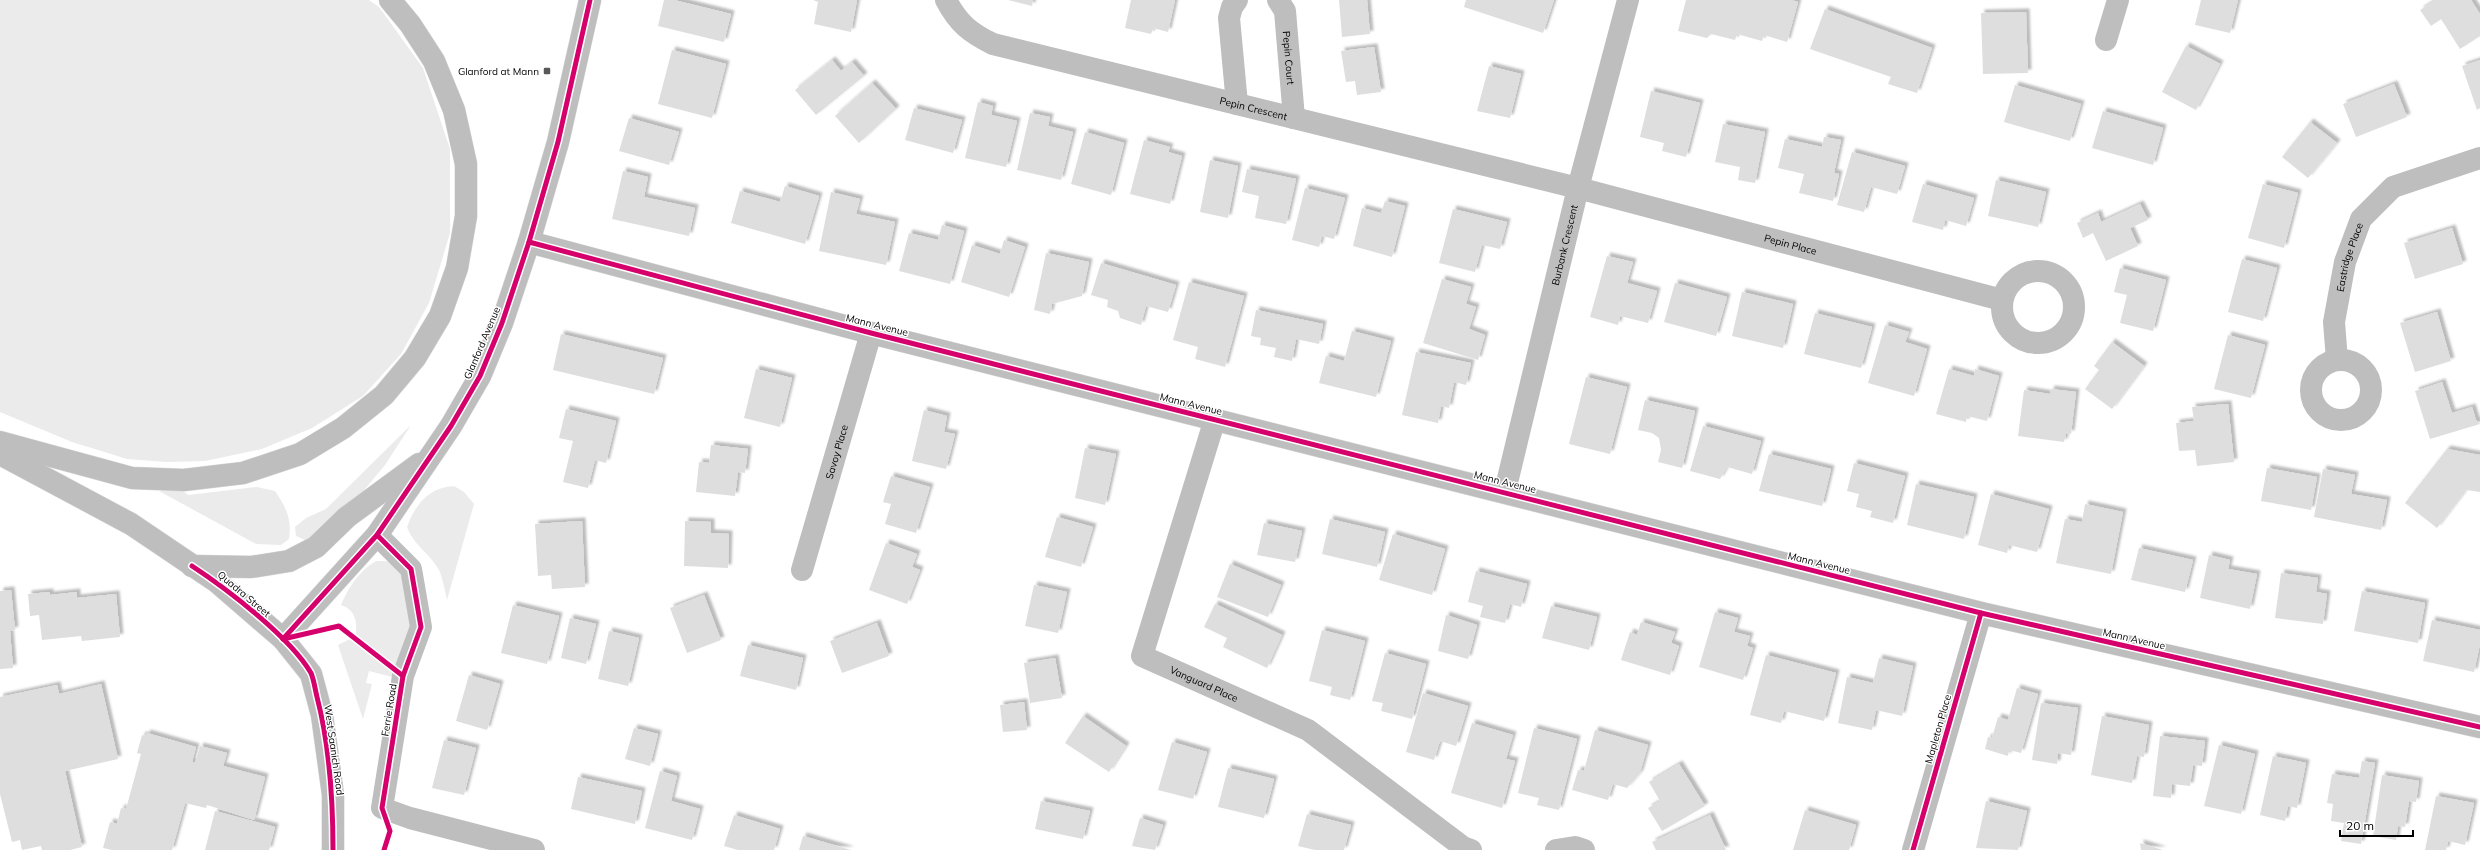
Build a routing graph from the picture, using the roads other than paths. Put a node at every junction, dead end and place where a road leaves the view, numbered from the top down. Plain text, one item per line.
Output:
1 (390, 0) edge
2 (590, 0) edge
3 (946, 0) edge
4 (1237, 0) edge
5 (1278, 0) edge
6 (1628, 0) edge
7 (2118, 0) edge
8 (2106, 40) dead end
9 (1237, 104) junction
10 (1294, 118) junction
11 (2480, 158) edge
12 (1578, 188) junction
13 (529, 242) junction
14 (2002, 300) dead end
15 (871, 333) junction
16 (2337, 360) dead end
17 (1215, 419) junction
18 (0, 442) edge
19 (0, 454) edge
20 (432, 454) junction
21 (1505, 491) junction
22 (377, 535) junction
23 (192, 566) junction
24 (802, 570) dead end
25 (1981, 613) junction
26 (283, 639) junction
27 (2480, 727) edge
28 (333, 850) edge
29 (534, 850) edge
30 (1471, 850) edge
31 (1556, 850) edge
32 (1584, 850) edge
33 (1913, 850) edge

1 - 18 main road
2 - 13 main road, Glanford Avenue
3 - 9 main road, Pepin Crescent
4 - 9 main road
5 - 10 main road, Pepin Court
6 - 12 main road, Burbank Crescent
7 - 8 main road
9 - 10 main road, Pepin Crescent
10 - 12 main road, Pepin Crescent
11 - 16 main road, Eastridge Place
12 - 14 main road, Pepin Place
12 - 21 main road, Burbank Crescent
13 - 15 main road, Mann Avenue
13 - 20 main road, Glanford Avenue
15 - 17 main road, Mann Avenue
15 - 24 main road, Savoy Place
17 - 21 main road, Mann Avenue
17 - 30 main road, Vanguard Place
19 - 23 main road, Quadra Street
20 - 22 main road, Glanford Avenue
20 - 23 main road
21 - 25 main road, Mann Avenue
22 - 26 main road, Glanford Avenue
22 - 29 main road, Ferrie Road
23 - 26 main road, Quadra Street
25 - 27 main road, Mann Avenue
25 - 33 main road, Mapleton Place
26 - 28 main road, West Saanich Road
31 - 32 main road

